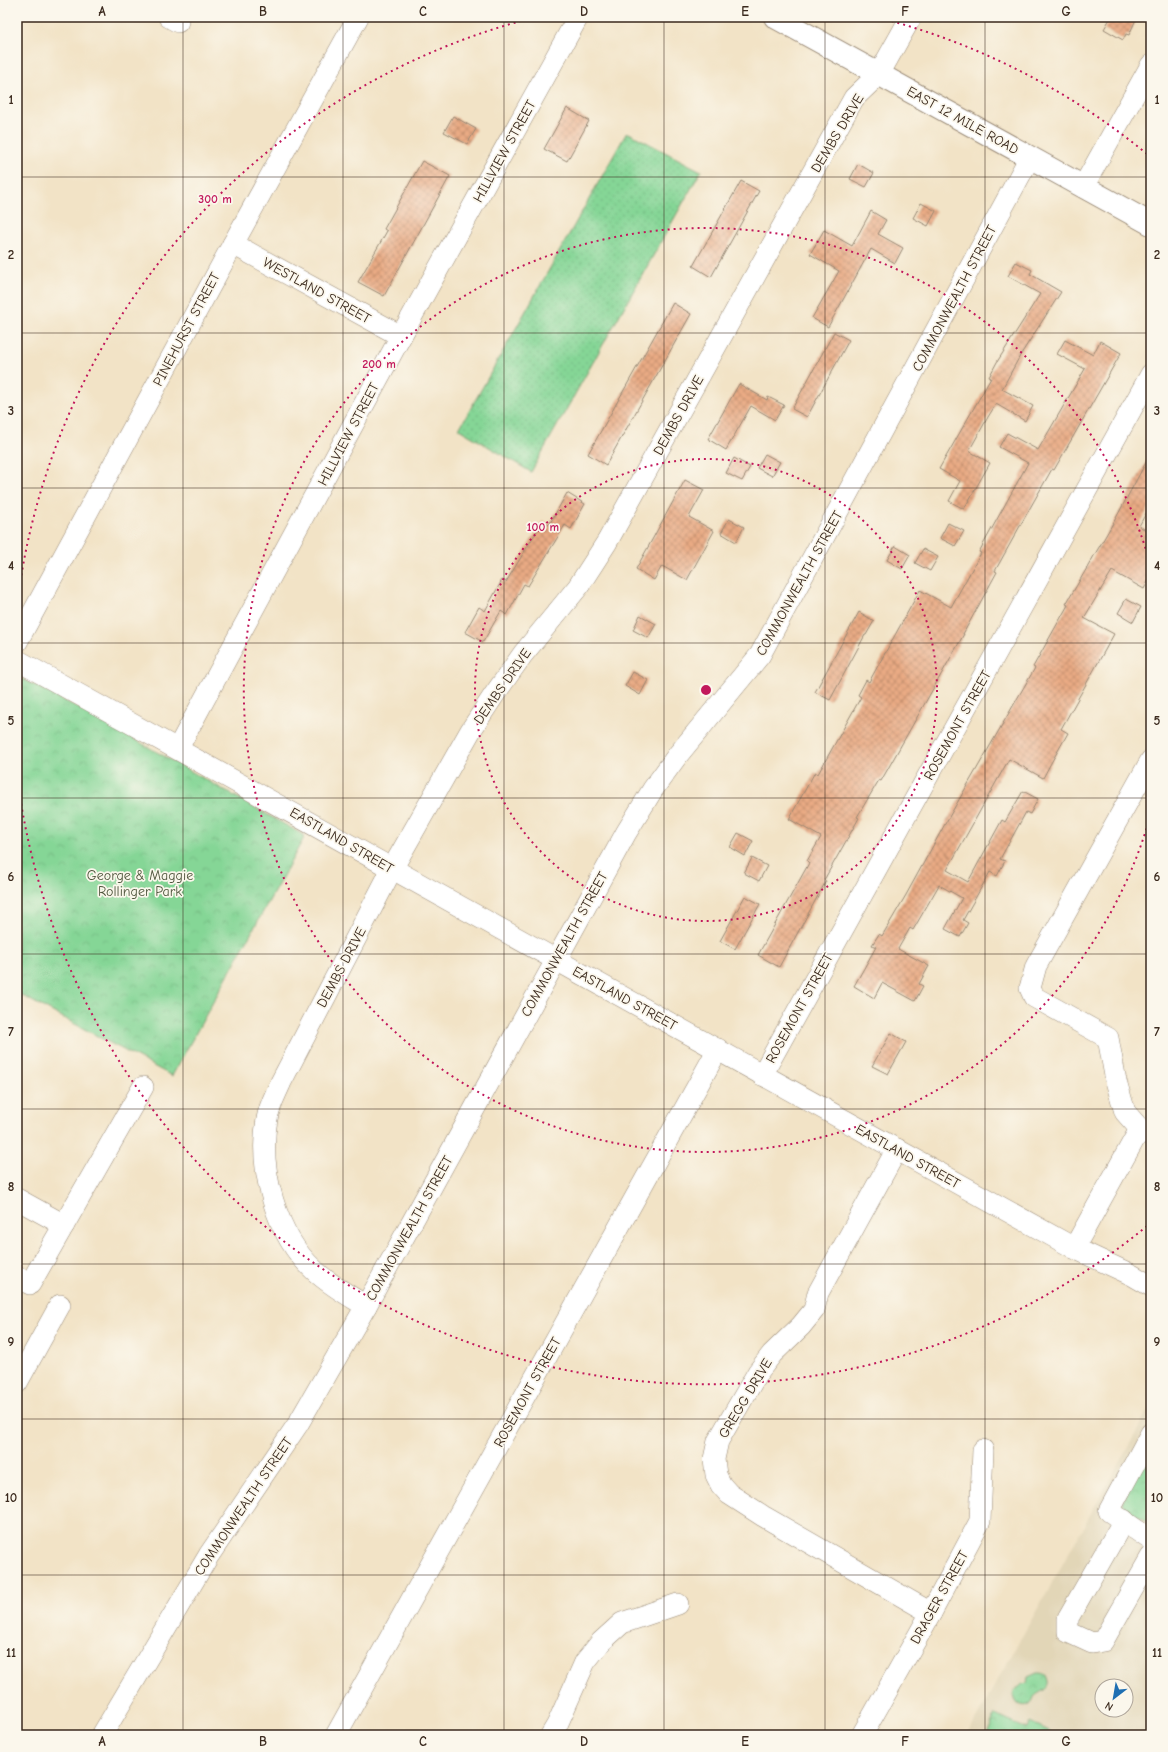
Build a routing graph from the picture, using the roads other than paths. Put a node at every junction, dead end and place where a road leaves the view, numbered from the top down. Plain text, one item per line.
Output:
1 (358, 17) edge
2 (578, 17) edge
3 (775, 17) edge
4 (911, 17) edge
5 (1151, 65) edge
6 (879, 74) junction
7 (1030, 157) junction
8 (1083, 187) junction
9 (1151, 224) edge
10 (233, 244) junction
11 (401, 336) junction
12 (1151, 374) edge
13 (17, 642) edge
14 (17, 660) edge
15 (178, 748) junction
16 (1151, 760) edge
17 (392, 869) junction
18 (556, 960) junction
19 (718, 1050) junction
20 (762, 1075) junction
21 (143, 1087) dead end
22 (1146, 1132) edge
23 (897, 1150) junction
24 (17, 1199) edge
25 (64, 1225) junction
26 (1074, 1248) junction
27 (17, 1277) edge
28 (1151, 1286) edge
29 (60, 1305) dead end
30 (366, 1306) junction
31 (17, 1383) edge
32 (1151, 1433) edge
33 (983, 1450) dead end
34 (1124, 1520) junction
35 (1151, 1540) edge
36 (1151, 1557) edge
37 (678, 1604) dead end
38 (931, 1614) junction
39 (102, 1735) edge
40 (336, 1735) edge
41 (551, 1735) edge
42 (862, 1735) edge

1 - 10 street, PINEHURST STREET
2 - 11 street, HILLVIEW STREET
3 - 6 main road, EAST 12 MILE ROAD
4 - 6 street, DEMBS DRIVE
5 - 8 street
6 - 7 main road, EAST 12 MILE ROAD
6 - 17 street, DEMBS DRIVE
7 - 8 main road, EAST 12 MILE ROAD
7 - 18 street, COMMONWEALTH STREET
8 - 9 main road, EAST 12 MILE ROAD
10 - 11 street, WESTLAND STREET
10 - 13 street, PINEHURST STREET
11 - 15 street, HILLVIEW STREET
12 - 20 street, ROSEMONT STREET
14 - 15 street, EASTLAND STREET
15 - 17 street, EASTLAND STREET
16 - 22 street
17 - 18 street, EASTLAND STREET
17 - 30 street, DEMBS DRIVE
18 - 19 street, EASTLAND STREET
18 - 30 street, COMMONWEALTH STREET
19 - 20 street, EASTLAND STREET
19 - 40 street, ROSEMONT STREET
20 - 23 street, EASTLAND STREET
21 - 25 street
22 - 26 street
23 - 26 street, EASTLAND STREET
23 - 38 street, GREGG DRIVE
24 - 25 street
25 - 27 street
26 - 28 street, EASTLAND STREET
29 - 31 street
30 - 39 street, COMMONWEALTH STREET
32 - 34 street
33 - 38 street, DRAGER STREET
34 - 35 street
34 - 36 street
37 - 41 street
38 - 42 street, DRAGER STREET

